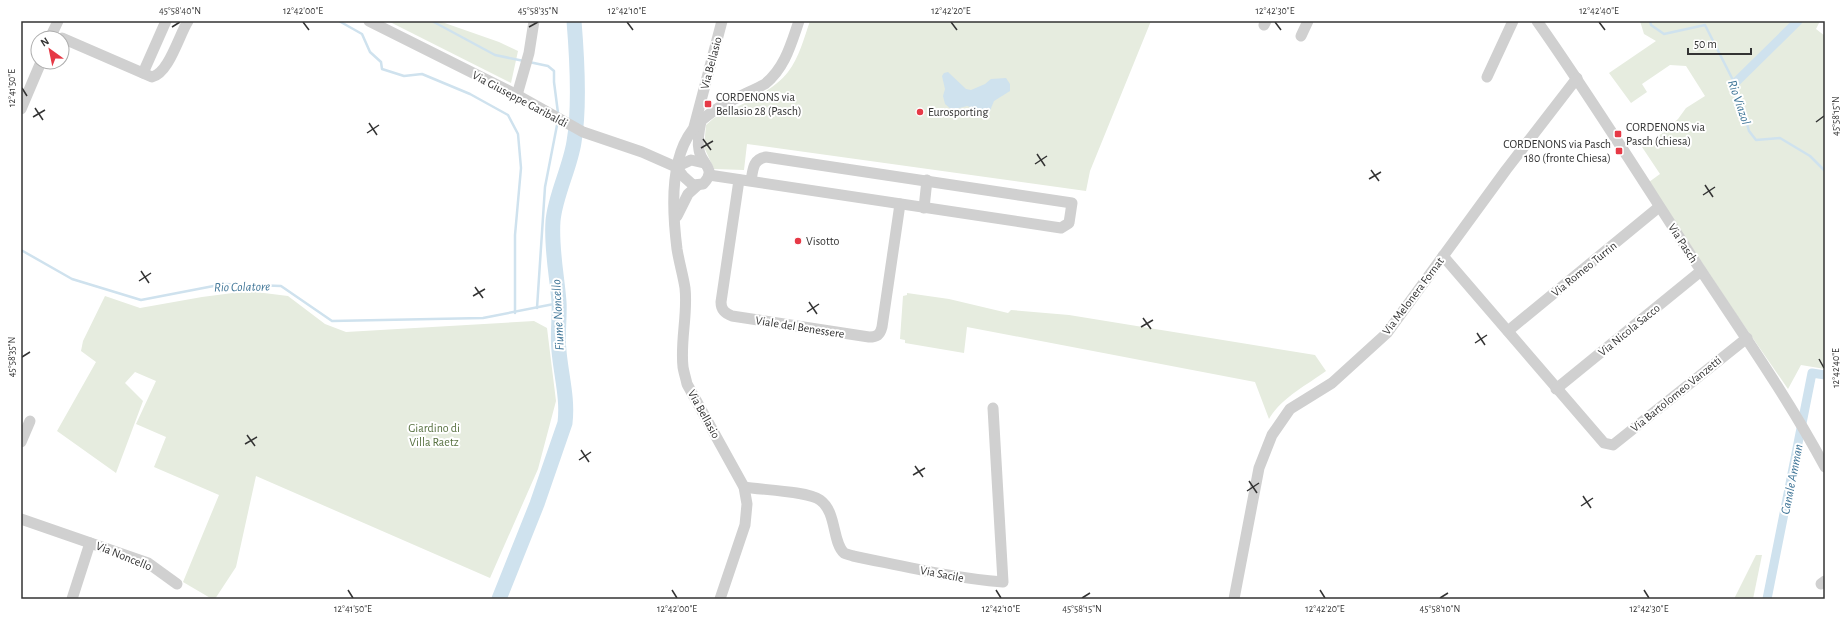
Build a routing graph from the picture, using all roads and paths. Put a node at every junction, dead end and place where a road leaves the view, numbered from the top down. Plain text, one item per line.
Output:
1 (166, 21) edge
2 (188, 21) edge
3 (369, 21) edge
4 (534, 21) edge
5 (722, 21) edge
6 (799, 21) edge
7 (1308, 21) edge
8 (1513, 21) edge
9 (1537, 21) edge
10 (1301, 36) dead end
11 (70, 43) edge
12 (37, 70) edge
13 (143, 73) junction
14 (1487, 76) dead end
15 (1577, 78) junction
16 (517, 95) junction
17 (21, 109) edge
18 (697, 124) junction
19 (704, 163) junction
20 (676, 167) junction
21 (709, 175) junction
22 (739, 180) junction
23 (927, 180) junction
24 (751, 181) junction
25 (698, 185) junction
26 (900, 204) junction
27 (1660, 207) junction
28 (924, 208) junction
29 (675, 220) junction
30 (1443, 256) junction
31 (1701, 271) junction
32 (1508, 331) junction
33 (1747, 338) junction
34 (1556, 389) junction
35 (993, 408) dead end
36 (30, 421) dead end
37 (21, 442) edge
38 (1825, 467) edge
39 (744, 488) junction
40 (21, 519) edge
41 (90, 543) junction
42 (178, 584) dead end
43 (72, 599) edge
44 (720, 599) edge
45 (1234, 599) edge

1 - 13 street
2 - 13 street
3 - 16 street, Via Giuseppe Garibaldi
4 - 16 street
5 - 18 street, Via Bellasio
6 - 18 street, Via Bellasio
7 - 10 street
8 - 14 street
9 - 15 street, Via Pasch
11 - 13 street
12 - 17 street
15 - 27 street, Via Pasch
15 - 30 street, Via Melonera Fornat
16 - 20 street, Via Giuseppe Garibaldi
18 - 19 street, Via Bellasio
18 - 20 street, Via Bellasio
19 - 20 street
19 - 21 street, Via Bellasio
20 - 25 street
20 - 29 street, Via Bellasio
21 - 22 street
21 - 25 street
22 - 24 street
22 - 26 street, Viale del Benessere
23 - 24 street
23 - 28 street
23 - 28 street
24 - 26 street
25 - 29 street
26 - 28 street
27 - 31 street, Via Pasch
27 - 32 street, Via Romeo Turrin
29 - 39 street, Via Bellasio
30 - 32 street
30 - 45 street, Via Melonera Fornat
31 - 33 street, Via Pasch
31 - 34 street, Via Nicola Sacco
32 - 34 street
33 - 34 street, Via Bartolomeo Vanzetti
33 - 38 street, Via Pasch
35 - 39 street, Via Sacile
36 - 37 street
39 - 44 street, Via Bellasio
40 - 41 street, Via Noncello
41 - 42 street, Via Noncello
41 - 43 street, Via Noncello

